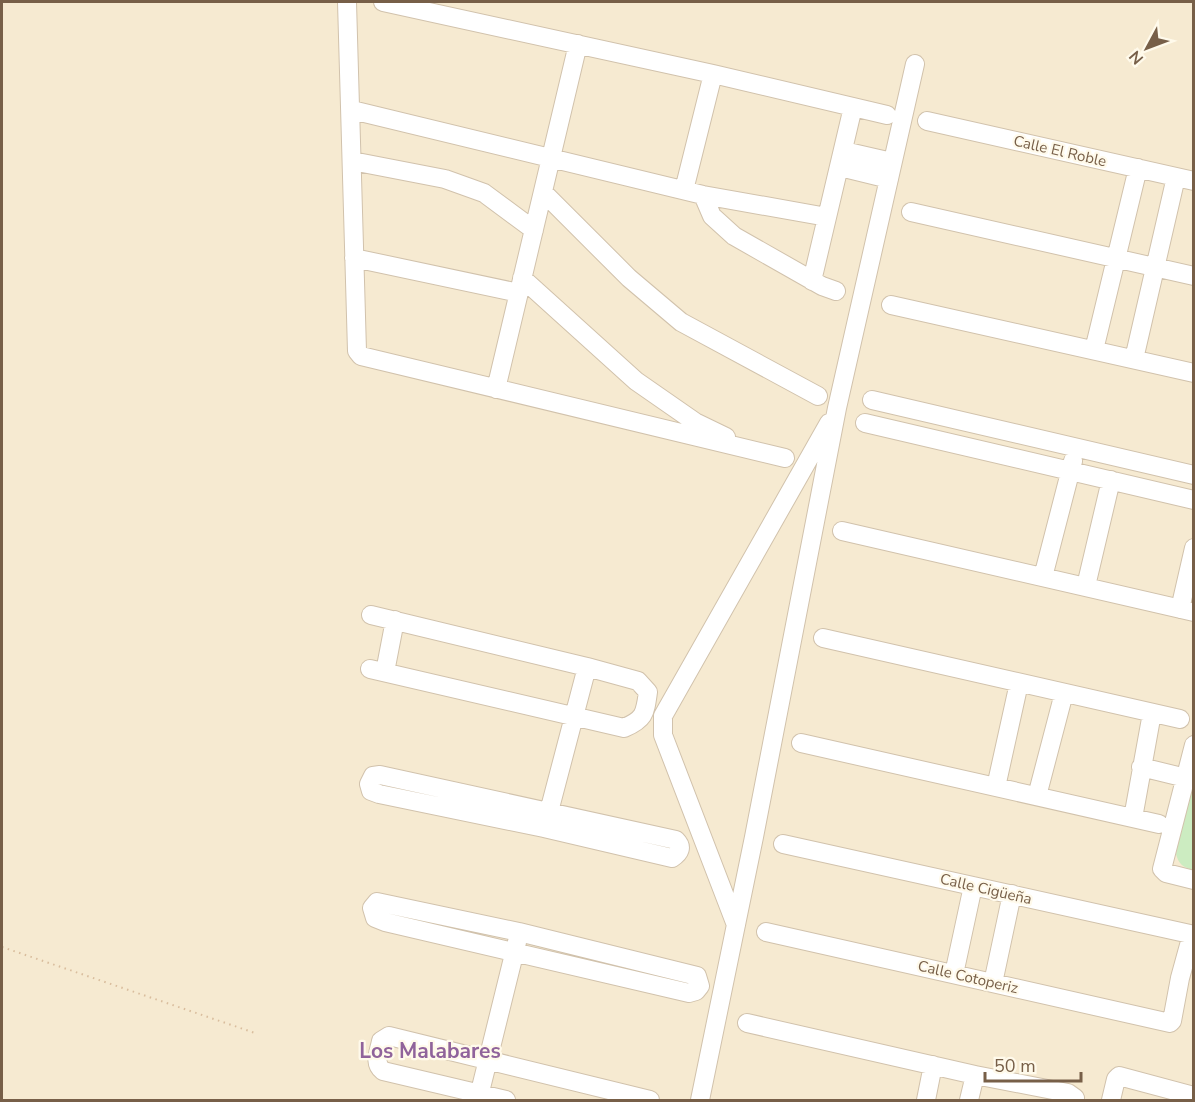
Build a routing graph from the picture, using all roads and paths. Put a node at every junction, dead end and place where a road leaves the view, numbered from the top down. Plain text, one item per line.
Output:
1 (347, 2) edge
2 (383, 2) edge
3 (578, 44) junction
4 (915, 64) dead end
5 (714, 74) junction
6 (853, 107) junction
7 (351, 110) junction
8 (887, 115) dead end
9 (927, 121) dead end
10 (551, 158) junction
11 (842, 159) junction
12 (352, 162) junction
13 (1138, 168) junction
14 (891, 171) junction
15 (1185, 179) edge
16 (684, 190) junction
17 (543, 192) junction
18 (703, 195) junction
19 (910, 212) dead end
20 (827, 217) junction
21 (534, 230) junction
22 (354, 258) junction
23 (1116, 259) junction
24 (1155, 268) junction
25 (1194, 276) edge
26 (812, 281) junction
27 (520, 285) junction
28 (836, 291) dead end
29 (891, 304) dead end
30 (1094, 350) junction
31 (1134, 359) junction
32 (1194, 373) edge
33 (496, 389) junction
34 (818, 396) dead end
35 (872, 400) dead end
36 (837, 408) junction
37 (866, 423) dead end
38 (1076, 448) junction
39 (755, 451) junction
40 (785, 458) dead end
41 (1070, 471) junction
42 (1194, 475) edge
43 (1111, 480) junction
44 (1194, 500) edge
45 (842, 531) dead end
46 (1193, 553) edge
47 (1043, 577) junction
48 (1086, 586) junction
49 (1187, 610) edge
50 (371, 615) dead end
51 (394, 620) junction
52 (823, 638) dead end
53 (587, 667) junction
54 (1019, 683) junction
55 (1064, 693) junction
56 (645, 710) junction
57 (1152, 713) junction
58 (576, 716) junction
59 (663, 716) junction
60 (1180, 719) dead end
61 (801, 743) dead end
62 (1194, 745) edge
63 (1141, 767) junction
64 (1186, 778) junction
65 (996, 787) junction
66 (1036, 796) junction
67 (1133, 818) junction
68 (546, 819) junction
69 (1159, 824) dead end
70 (783, 844) dead end
71 (1194, 880) edge
72 (973, 886) junction
73 (1012, 894) junction
74 (736, 925) junction
75 (519, 932) junction
76 (766, 932) dead end
77 (2, 947) edge
78 (514, 952) junction
79 (954, 974) junction
80 (1187, 980) edge
81 (993, 983) junction
82 (747, 1023) dead end
83 (255, 1033) dead end
84 (488, 1060) junction
85 (933, 1065) junction
86 (975, 1075) junction
87 (702, 1092) edge
88 (1194, 1096) edge
89 (479, 1097) edge
90 (506, 1101) edge
91 (650, 1101) edge
92 (691, 1101) edge
93 (926, 1101) edge
94 (969, 1101) edge
95 (1074, 1101) edge
96 (1111, 1101) edge

1 - 7 street
2 - 3 street
3 - 5 street
3 - 10 street
4 - 14 street
5 - 6 street
5 - 16 street
6 - 8 street
6 - 11 street
7 - 10 street
7 - 12 street
9 - 13 street, Calle El Roble
10 - 16 street
10 - 17 street
11 - 14 street
11 - 20 street
12 - 21 street
12 - 22 street
13 - 15 street, Calle El Roble
13 - 23 street
14 - 36 street
15 - 24 street
16 - 18 street
17 - 21 street
17 - 34 street
18 - 20 street
18 - 26 street
19 - 23 street
20 - 26 street
21 - 27 street
22 - 27 street
22 - 33 street
23 - 24 street
23 - 30 street
24 - 25 street
24 - 31 street
26 - 28 street
27 - 33 street
27 - 39 street
29 - 30 street
30 - 31 street
31 - 32 street
33 - 39 street
35 - 38 street
36 - 59 street
36 - 74 street
37 - 41 street
38 - 41 street
38 - 42 street
39 - 40 street
41 - 43 street
41 - 47 street
43 - 44 street
43 - 48 street
45 - 47 street
46 - 49 street
47 - 48 street
48 - 49 street
50 - 51 street
51 - 53 street
51 - 58 street
52 - 54 street
53 - 56 street
53 - 58 street
54 - 55 street
54 - 65 street
55 - 57 street
55 - 66 street
56 - 58 street
56 - 59 street
57 - 60 street
57 - 63 street
58 - 68 street
59 - 74 street
61 - 65 street
62 - 64 street
63 - 64 street
63 - 67 street
64 - 71 street
65 - 66 street
66 - 67 street
67 - 69 street
68 - 68 street
68 - 68 street
70 - 72 street, Calle Cigüeña
72 - 73 street, Calle Cigüeña
72 - 79 street
73 - 80 street, Calle Cigüeña
73 - 81 street
74 - 87 street
75 - 78 street
75 - 78 street
75 - 78 street
76 - 79 street, Calle Cotoperiz
77 - 83 path
78 - 84 street
79 - 81 street, Calle Cotoperiz
80 - 81 street, Calle Cotoperiz
82 - 85 street
84 - 89 street
84 - 89 street
84 - 91 street
85 - 86 street
85 - 93 street
86 - 94 street
86 - 95 street
87 - 92 street
88 - 96 street
89 - 90 street

